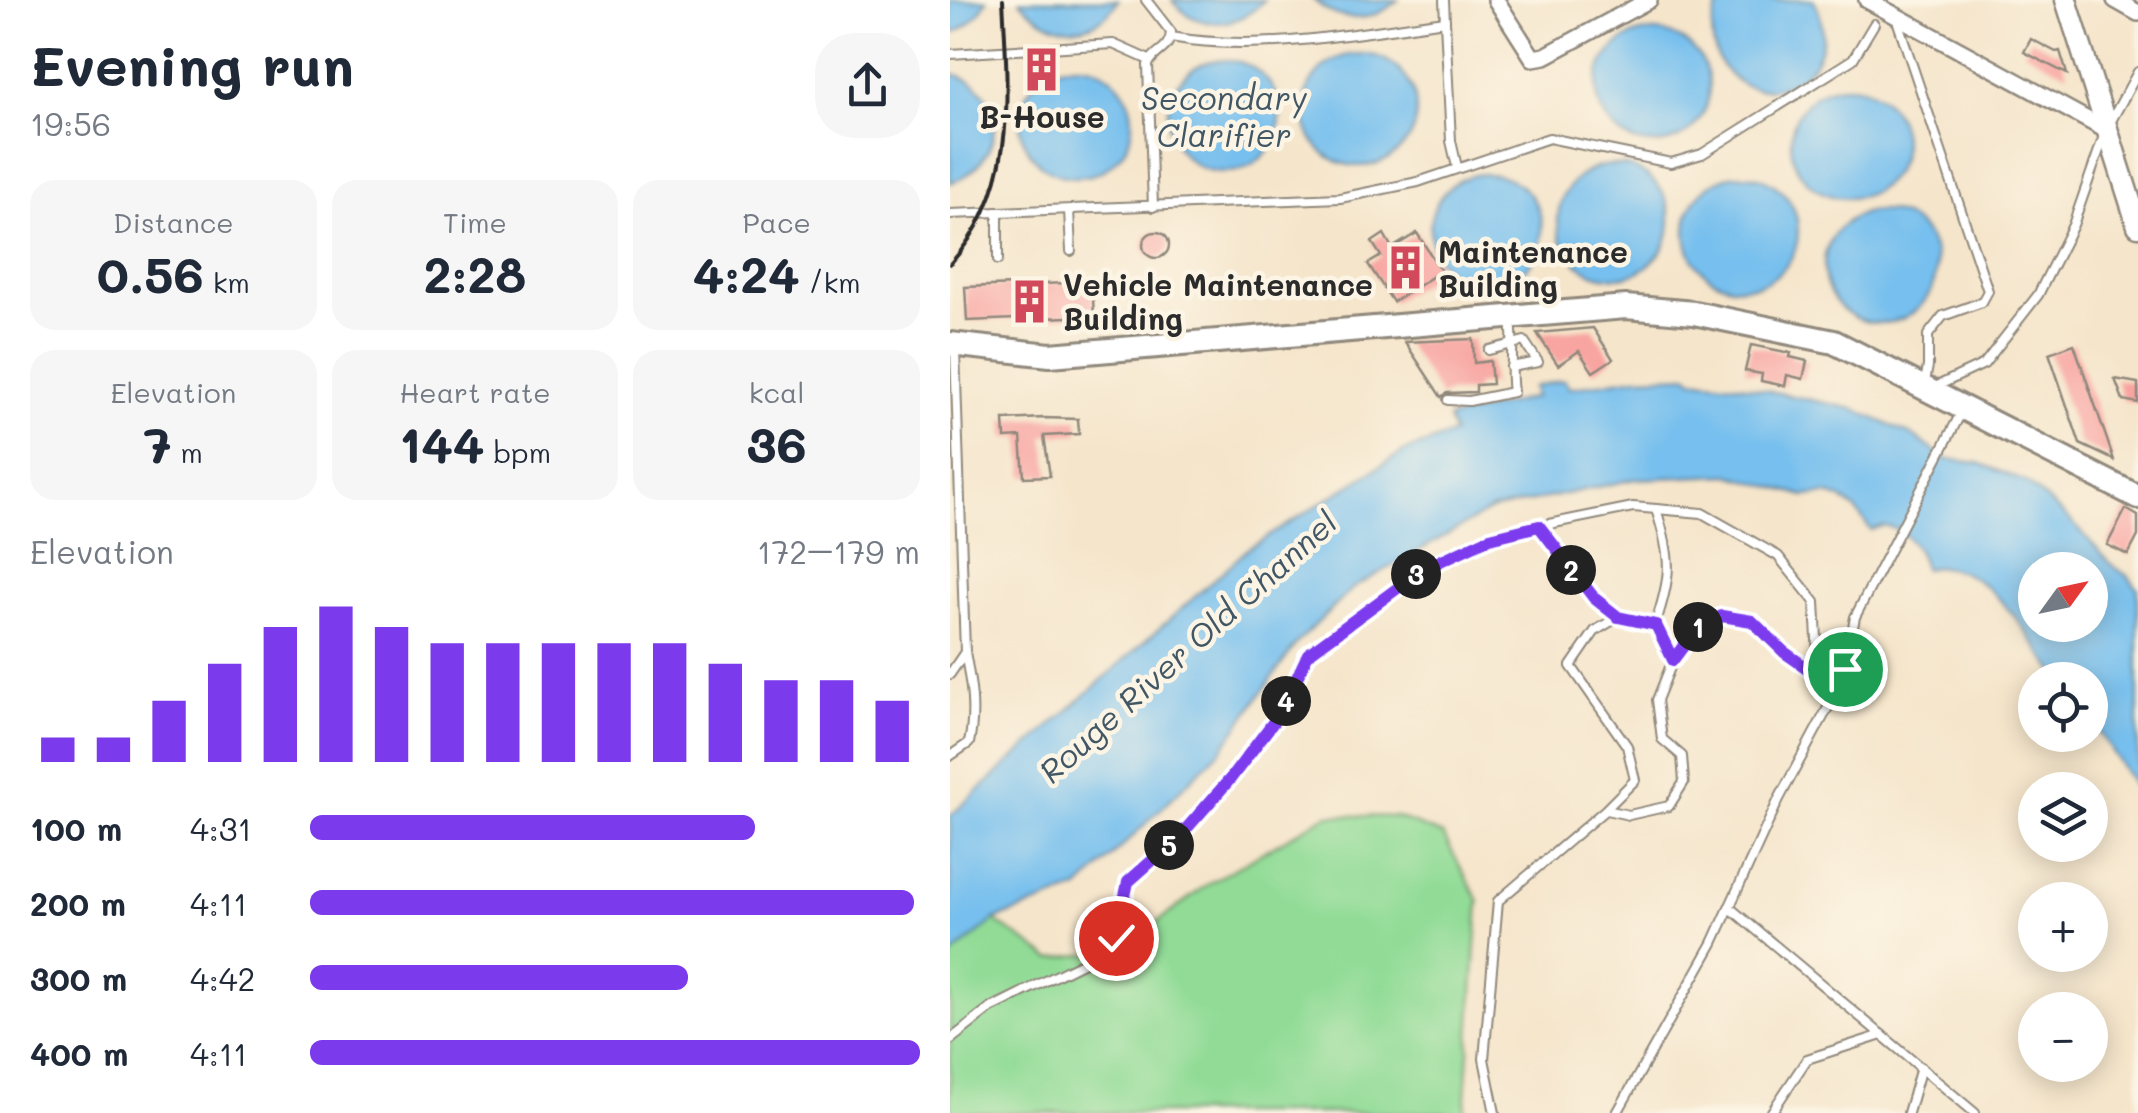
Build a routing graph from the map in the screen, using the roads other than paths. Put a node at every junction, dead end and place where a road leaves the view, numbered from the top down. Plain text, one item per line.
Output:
1 (1146, 0) edge
2 (1444, 0) edge
3 (1496, 0) edge
4 (1649, 0) edge
5 (1867, 0) edge
6 (2066, 0) edge
7 (2115, 0) edge
8 (2138, 13) edge
9 (1896, 16) junction
10 (1444, 21) junction
11 (1874, 24) dead end
12 (1171, 37) junction
13 (950, 54) edge
14 (1150, 60) junction
15 (2138, 72) edge
16 (2106, 130) junction
17 (1457, 167) junction
18 (1153, 207) junction
19 (1069, 210) junction
20 (998, 212) junction
21 (950, 214) edge
22 (2138, 226) edge
23 (1072, 251) dead end
24 (998, 260) dead end
25 (1511, 316) junction
26 (952, 344) edge
27 (1515, 344) junction
28 (1489, 350) dead end
29 (1511, 367) junction
30 (1926, 388) junction
31 (1448, 400) dead end
32 (1964, 406) junction
33 (2138, 497) edge
34 (1656, 509) junction
35 (1539, 526) junction
36 (1618, 617) junction
37 (1656, 625) junction
38 (965, 652) junction
39 (1673, 660) junction
40 (950, 674) edge
41 (1819, 676) junction
42 (1837, 689) junction
43 (950, 756) edge
44 (1606, 810) junction
45 (1729, 907) junction
46 (1882, 1035) junction
47 (950, 1040) edge
48 (1920, 1067) junction
49 (1495, 1113) edge
50 (1618, 1113) edge
51 (1771, 1113) edge
52 (1908, 1113) edge
53 (1975, 1113) edge

1 - 12 lane
2 - 10 lane
3 - 4 street
5 - 9 street
6 - 16 street
7 - 8 street
9 - 16 street
9 - 30 lane
10 - 12 lane
10 - 17 lane
11 - 17 lane
12 - 14 lane
13 - 14 lane
14 - 18 lane
15 - 16 lane
16 - 22 street
16 - 30 lane
17 - 18 lane
18 - 19 lane
19 - 20 lane
19 - 23 lane
20 - 21 lane
20 - 24 lane
25 - 26 main road
25 - 27 lane
25 - 30 main road
26 - 38 lane
27 - 28 lane
27 - 29 lane
27 - 29 lane
29 - 31 lane
30 - 32 main road
32 - 33 main road
32 - 42 lane
34 - 35 lane
34 - 37 lane
34 - 41 lane
35 - 36 lane
35 - 47 lane
36 - 37 lane
36 - 44 lane
37 - 39 lane
38 - 40 lane
38 - 43 lane
39 - 41 lane
39 - 44 lane
41 - 42 lane
42 - 45 lane
44 - 49 lane
45 - 46 lane
45 - 50 lane
46 - 48 lane
46 - 51 lane
48 - 52 lane
48 - 53 lane

